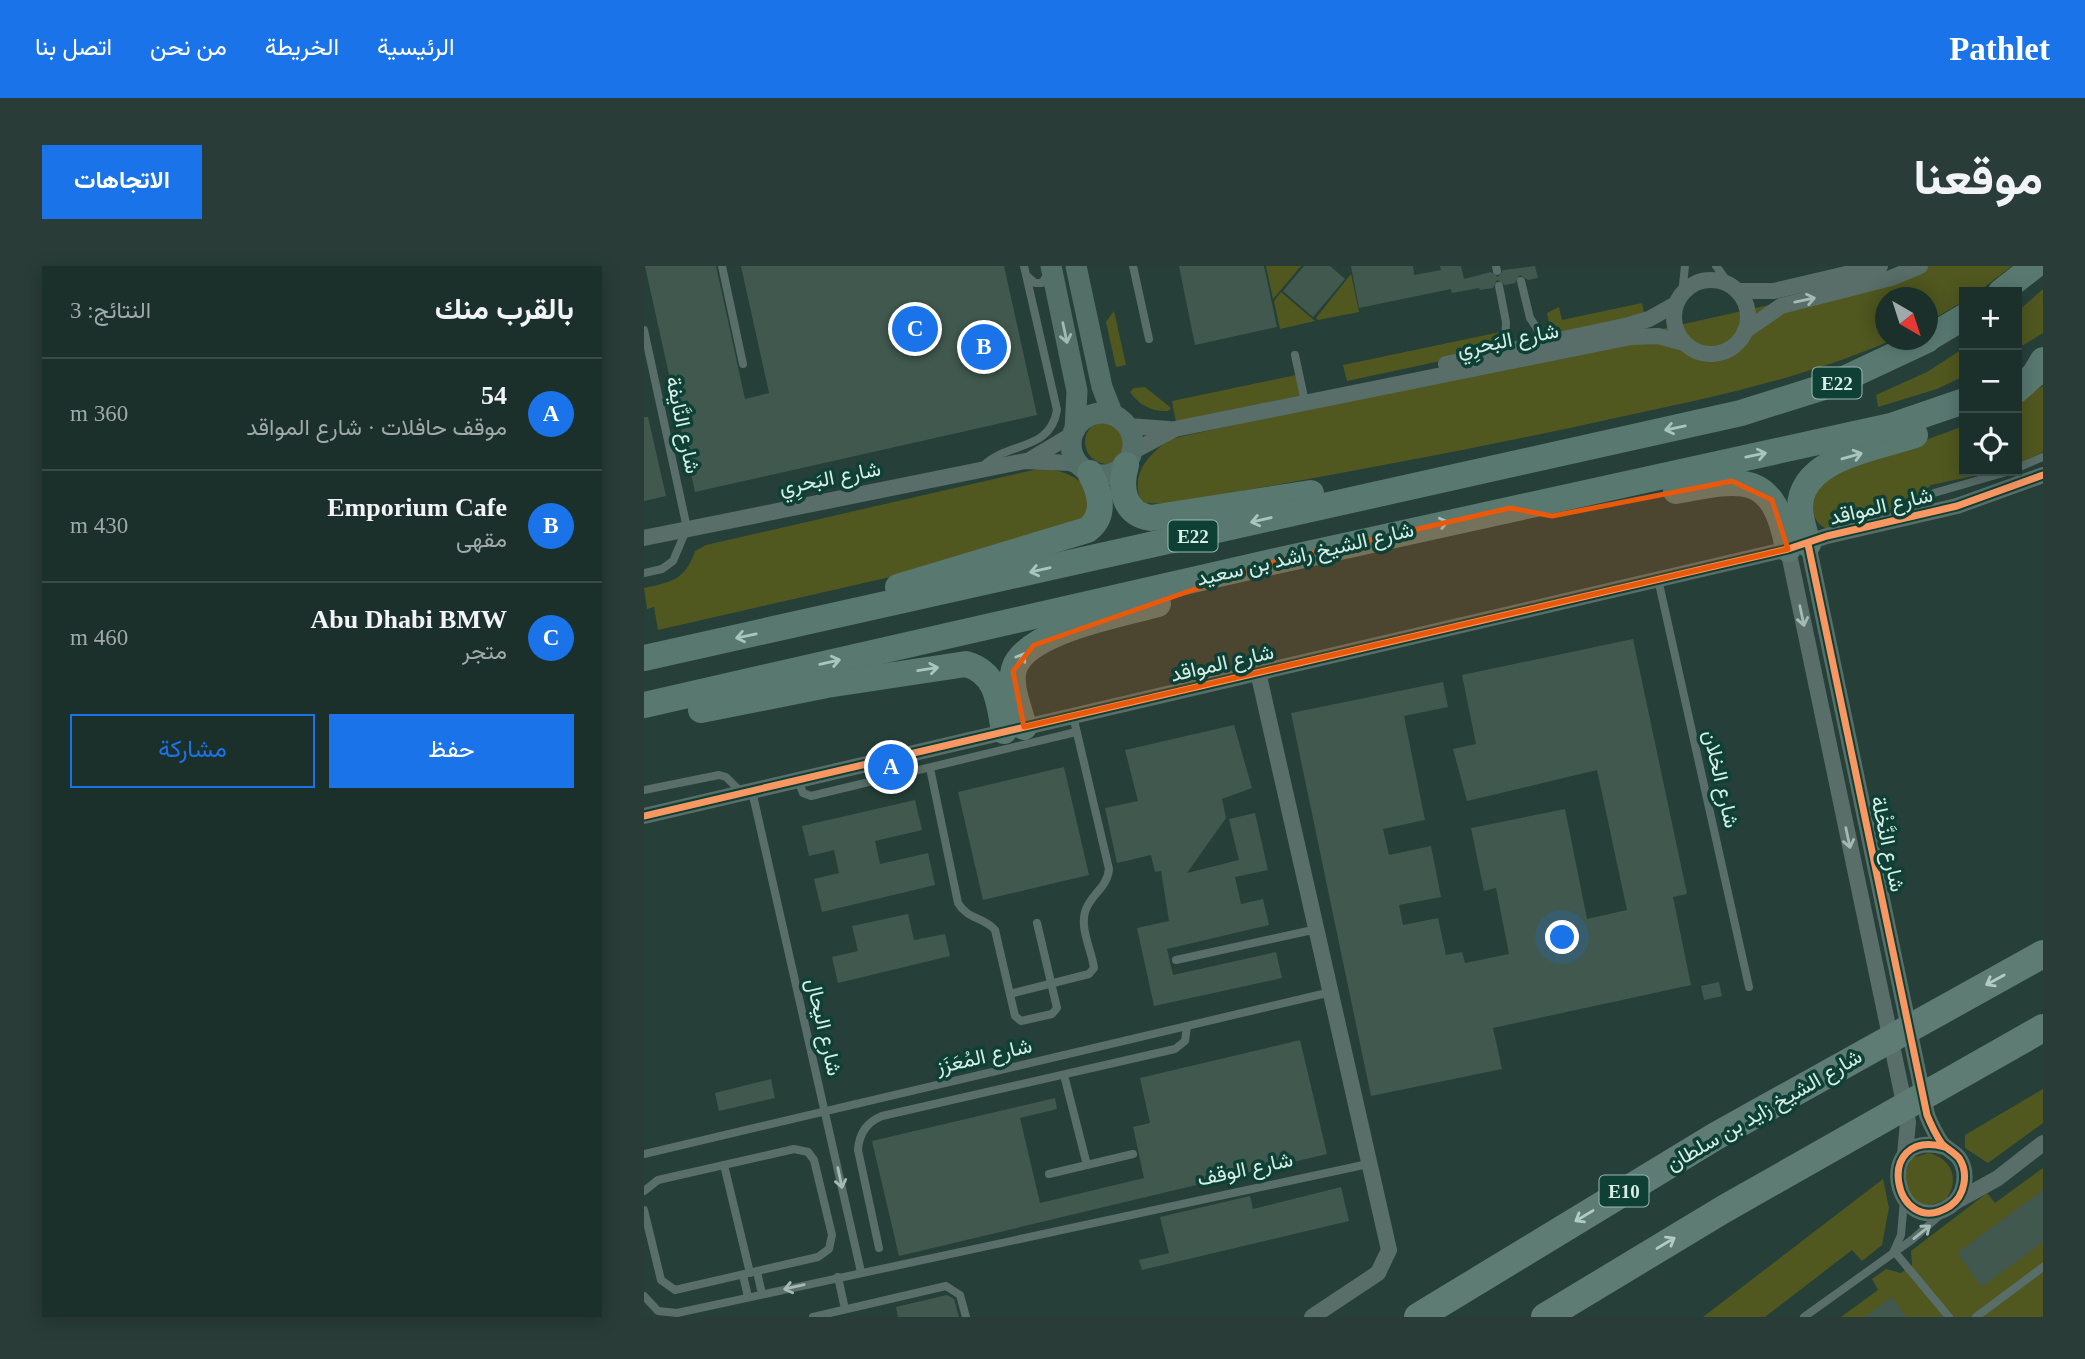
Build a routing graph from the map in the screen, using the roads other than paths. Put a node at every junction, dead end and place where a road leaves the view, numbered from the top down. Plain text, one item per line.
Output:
1 (722, 266) edge
2 (1076, 266) edge
3 (1133, 266) edge
4 (1685, 266) edge
5 (1716, 266) edge
6 (1920, 266) edge
7 (2034, 266) edge
8 (1051, 267) edge
9 (1872, 268) edge
10 (1025, 270) edge
11 (1848, 271) edge
12 (1521, 281) dead end
13 (1499, 286) dead end
14 (2007, 287) edge
15 (1734, 288) junction
16 (1679, 299) junction
17 (1959, 320) edge
18 (644, 330) edge
19 (1745, 331) junction
20 (1938, 332) edge
21 (1149, 339) dead end
22 (1546, 342) junction
23 (1684, 343) junction
24 (1505, 350) junction
25 (1906, 350) edge
26 (1295, 355) dead end
27 (2043, 360) edge
28 (743, 364) dead end
29 (2022, 373) edge
30 (2022, 386) edge
31 (1340, 395) junction
32 (1305, 402) junction
33 (1959, 403) edge
34 (1959, 419) edge
35 (1120, 421) junction
36 (1175, 429) junction
37 (1074, 432) junction
38 (1541, 457) junction
39 (2043, 457) edge
40 (1129, 459) junction
41 (1025, 461) junction
42 (2022, 466) edge
43 (1085, 470) junction
44 (979, 471) junction
45 (2043, 475) edge
46 (1993, 476) edge
47 (2043, 483) edge
48 (1510, 508) junction
49 (1924, 514) junction
50 (687, 528) junction
51 (644, 538) edge
52 (1798, 546) junction
53 (1276, 561) junction
54 (644, 573) edge
55 (1658, 579) junction
56 (793, 626) junction
57 (644, 659) edge
58 (1258, 673) junction
59 (644, 705) edge
60 (1073, 716) junction
61 (644, 721) edge
62 (1014, 729) junction
63 (1076, 732) junction
64 (930, 768) junction
65 (799, 780) junction
66 (644, 790) edge
67 (747, 792) junction
68 (644, 816) edge
69 (1037, 923) dead end
70 (1317, 929) junction
71 (2043, 954) edge
72 (1176, 960) dead end
73 (1052, 983) junction
74 (1749, 987) dead end
75 (1331, 992) junction
76 (1010, 994) junction
77 (1187, 1026) junction
78 (2043, 1028) edge
79 (1064, 1074) junction
80 (878, 1098) junction
81 (826, 1111) junction
82 (883, 1116) junction
83 (2043, 1143) edge
84 (1945, 1147) junction
85 (644, 1153) edge
86 (1133, 1154) dead end
87 (1905, 1155) junction
88 (1959, 1158) junction
89 (1368, 1164) junction
90 (724, 1165) junction
91 (1087, 1166) junction
92 (1049, 1174) dead end
93 (1998, 1178) junction
94 (644, 1191) edge
95 (1904, 1200) junction
96 (1951, 1205) junction
97 (644, 1210) edge
98 (880, 1248) dead end
99 (1894, 1251) junction
100 (2043, 1267) edge
101 (861, 1272) junction
102 (750, 1273) junction
103 (838, 1277) junction
104 (762, 1294) junction
105 (644, 1296) edge
106 (748, 1297) junction
107 (865, 1304) junction
108 (845, 1309) junction
109 (825, 1316) edge
110 (813, 1317) edge
111 (863, 1317) edge
112 (967, 1317) edge
113 (1311, 1317) edge
114 (1418, 1317) edge
115 (1545, 1317) edge
116 (1804, 1317) edge
117 (1949, 1317) edge
118 (1976, 1317) edge

1 - 28 lane
2 - 35 main road
3 - 21 lane
4 - 16 lane
5 - 15 lane
19 -> 6 street
7 - 14 highway
8 - 10 lane
8 -> 37 main road
9 - 11 street
10 - 44 lane
11 - 15 street
12 - 22 lane
13 - 24 lane
15 - 16 street
15 - 19 street
16 - 22 street, شارع البَحرِي
16 - 23 street
17 - 20 highway, شارع الشيخ راشد بن سعيد / E22
18 - 50 lane, شارع النَّايفة
19 - 23 street
22 - 24 street, شارع البَحرِي
23 - 31 street, شارع البَحرِي
24 - 31 street, شارع البَحرِي
25 -> 38 highway, شارع الشيخ راشد بن سعيد / E22
26 - 32 lane
27 - 29 highway
27 - 30 highway
31 - 32 street, شارع البَحرِي
32 - 36 street, شارع البَحرِي
48 -> 33 highway, شارع الشيخ راشد بن سعيد / E22
52 -> 34 highway
35 - 36 street, شارع البَحرِي
35 - 37 main road
35 - 40 main road
36 - 40 street, شارع البَحرِي
37 - 41 street, شارع البَحرِي
37 - 43 main road
38 - 40 highway
38 -> 56 highway, شارع الشيخ راشد بن سعيد / E22
39 - 42 lane
40 - 43 main road
41 - 43 street, شارع البَحرِي
41 - 44 street, شارع البَحرِي
43 - 56 highway
44 - 50 street, شارع البَحرِي
45 - 49 street, شارع المواقد
46 - 49 lane
47 - 52 street, شارع المواقد
48 - 52 highway
53 -> 48 highway, شارع الشيخ راشد بن سعيد / E22
49 - 52 street, شارع المواقد
50 - 51 street, شارع البَحرِي
50 - 54 lane
52 - 55 street, شارع المواقد
52 - 84 street, شارع النَّخْلة
52 -> 87 street, شارع النَّخْلة
59 -> 53 highway, شارع الشيخ راشد بن سعيد / E22
62 -> 53 highway
55 - 58 street, شارع المواقد
55 - 74 lane, شارع الخلان
56 -> 57 highway, شارع الشيخ راشد بن سعيد / E22
58 - 60 street, شارع المواقد
58 - 70 street
60 - 62 street, شارع المواقد
60 - 63 lane
61 -> 62 highway
62 - 65 street, شارع المواقد
63 - 64 lane
63 - 73 lane
64 - 65 lane
64 - 76 lane
65 - 67 street, شارع المواقد
66 - 67 lane
67 - 68 street, شارع المواقد
67 - 81 lane, شارع اليحال
69 - 73 lane
70 - 72 lane
70 - 75 street
71 -> 114 highway, شارع الشيخ زايد بن سلطان / E10
73 - 76 lane
73 - 76 lane
75 - 77 lane, شارع المُعَزَز
75 - 89 street
77 - 79 lane
77 - 80 lane, شارع المُعَزَز
115 -> 78 highway
79 - 82 lane
79 - 91 lane
80 - 81 lane, شارع المُعَزَز
80 - 82 lane
81 - 85 lane, شارع المُعَزَز
81 -> 101 lane, شارع اليحال
82 - 98 lane
83 - 93 street
84 - 87 street
84 - 88 street
86 - 91 lane
87 - 95 street
88 - 93 street
88 - 96 street
89 - 101 lane, شارع الوقف
89 - 113 street
90 - 94 lane
90 - 102 lane
90 - 102 lane
91 - 92 lane
93 - 96 street
95 - 96 street
95 - 99 lane
99 -> 96 lane
97 - 102 lane
99 - 116 lane
99 - 117 lane
100 - 118 lane
101 - 103 lane, شارع الوقف
102 - 104 lane
102 - 106 lane
103 -> 104 lane, شارع الوقف
103 - 108 lane
104 - 106 lane, شارع الوقف
105 - 106 lane, شارع الوقف
107 - 108 lane
107 - 111 lane
107 - 112 lane
108 - 109 lane
109 - 110 lane

